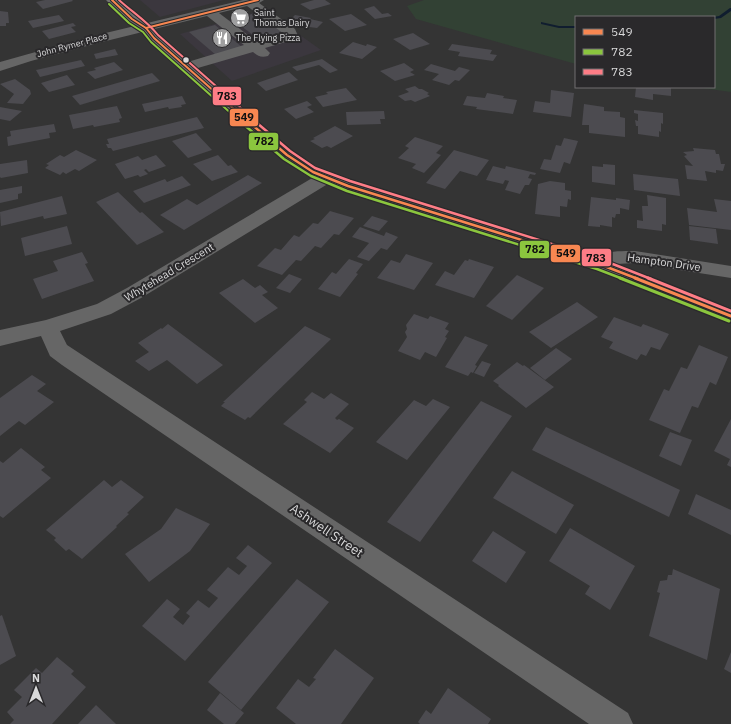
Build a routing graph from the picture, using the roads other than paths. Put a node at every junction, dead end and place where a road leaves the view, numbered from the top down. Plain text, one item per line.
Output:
1 (112, 0) edge
2 (253, 1) edge
3 (208, 12) junction
4 (146, 28) junction
5 (256, 47) junction
6 (269, 58) dead end
7 (0, 67) edge
8 (186, 67) junction
9 (325, 178) junction
10 (599, 264) junction
11 (731, 272) edge
12 (731, 316) edge
13 (48, 327) junction
14 (0, 338) edge
15 (617, 724) edge

1 - 4 main road
2 - 3 street, John Rymer Place
2 - 5 street
3 - 4 street, John Rymer Place
3 - 5 street
4 - 7 street, John Rymer Place
4 - 8 main road
5 - 6 street
5 - 8 street
8 - 9 main road
9 - 10 main road
9 - 13 street, Whytehead Crescent
10 - 11 street, Hampton Drive
10 - 12 main road
13 - 14 street, Whytehead Crescent
13 - 15 street, Ashwell Street

